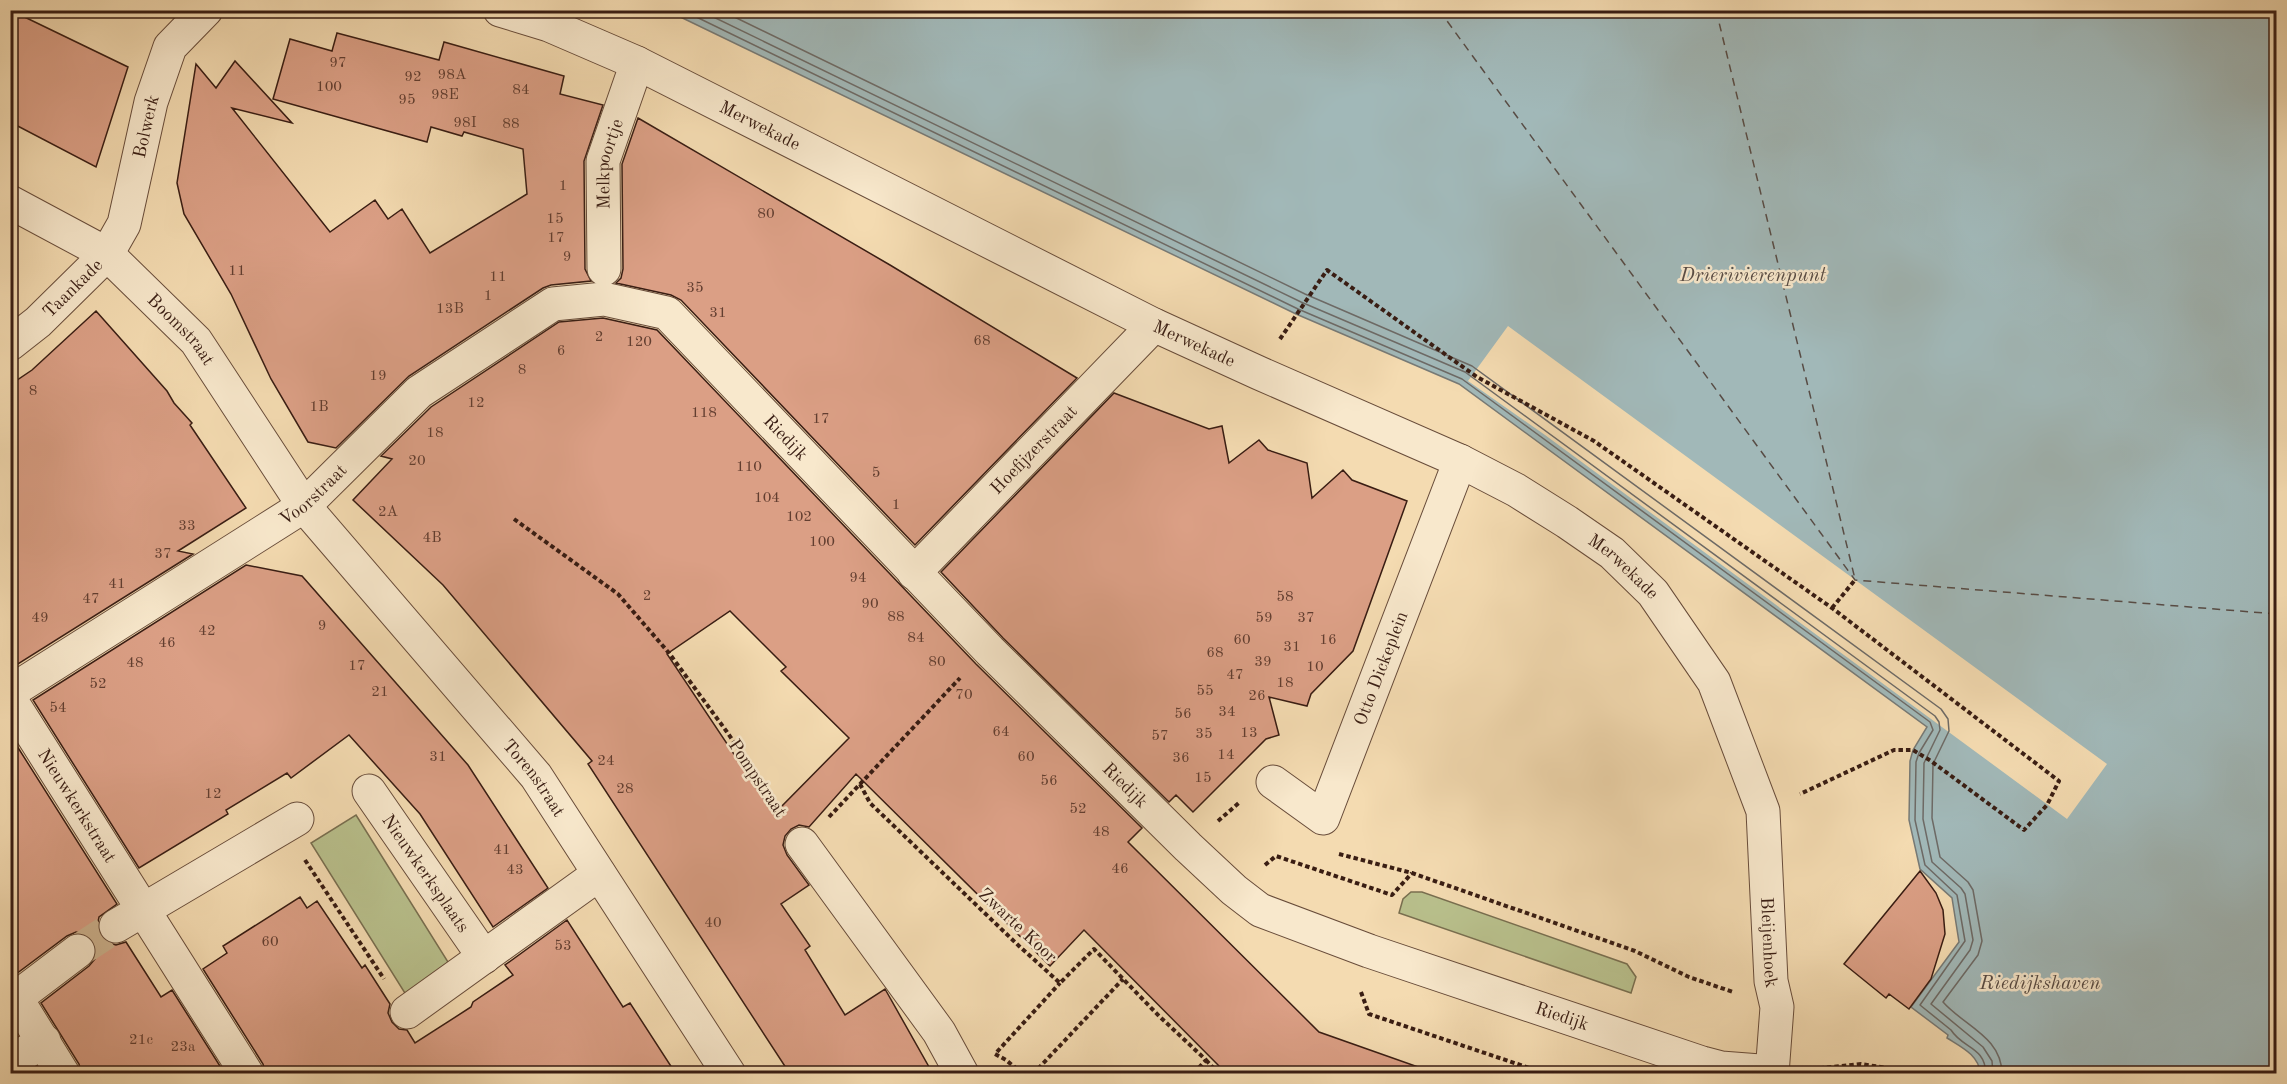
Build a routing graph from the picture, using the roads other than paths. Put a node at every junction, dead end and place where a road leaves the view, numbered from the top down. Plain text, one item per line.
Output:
1 (206, 10) edge
2 (500, 10) edge
3 (637, 63) junction
4 (10, 202) edge
5 (107, 254) junction
6 (604, 284) junction
7 (1155, 325) junction
8 (10, 344) edge
9 (1460, 461) junction
10 (304, 506) junction
11 (914, 573) junction
12 (10, 692) edge
13 (10, 699) edge
14 (1273, 782) dead end
15 (369, 791) dead end
16 (1763, 811) joint
17 (290, 823) road end
18 (802, 844) road end
19 (599, 874) junction
20 (129, 919) junction
21 (78, 951) tunnel mouth
22 (484, 957) junction
23 (407, 1012) road end
24 (44, 1041) junction
25 (10, 1062) edge
26 (1772, 1073) edge
27 (63, 1074) edge
28 (246, 1074) edge
29 (729, 1074) edge
30 (962, 1074) edge

1 - 5 street, Bolwerk
2 - 3 street, Merwekade
3 - 6 street, Melkpoortje
3 - 7 street, Merwekade
4 - 5 street, Boomstraat
5 - 8 street, Taankade
5 - 10 street, Boomstraat
6 - 10 street, Voorstraat
6 - 11 street, Riedijk
7 - 9 street, Merwekade
7 - 11 street, Hoefijzerstraat
9 - 14 street, Otto Dickeplein
9 - 16 street, Merwekade
10 - 12 street, Voorstraat
10 - 19 street, Torenstraat
11 - 26 street, Riedijk
13 - 20 street, Nieuwkerkstraat
15 - 22 street, Nieuwkerksplaats
16 - 26 street, Bleijenhoek
17 - 20 street
18 - 30 street
19 - 22 street
19 - 29 street, Torenstraat
20 - 28 street, Nieuwkerkstraat
21 - 24 street
22 - 23 street
24 - 25 street
24 - 27 street

